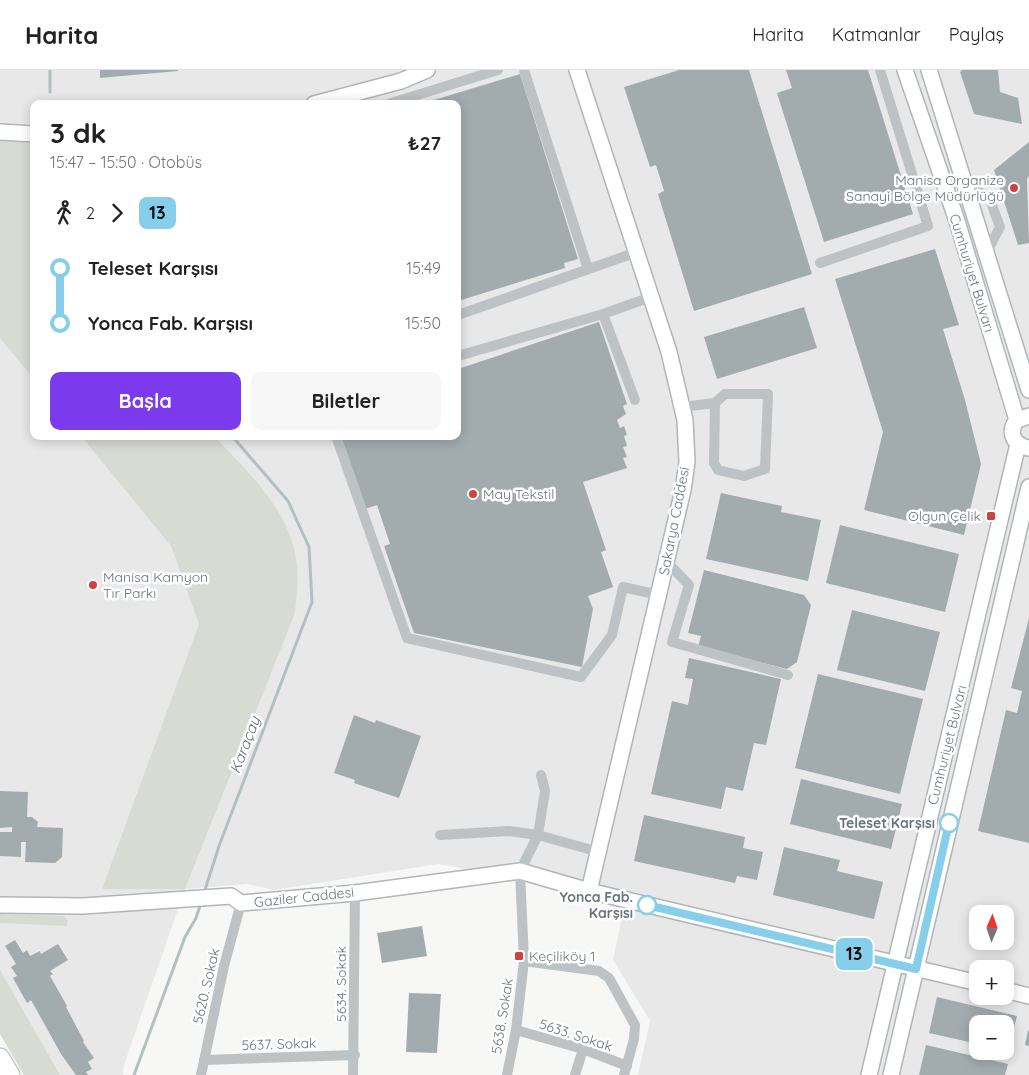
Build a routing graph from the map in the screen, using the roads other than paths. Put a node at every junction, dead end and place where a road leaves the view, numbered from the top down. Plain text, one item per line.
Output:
1 (427, 70) edge
2 (498, 70) edge
3 (524, 70) edge
4 (577, 70) edge
5 (880, 70) edge
6 (905, 70) edge
7 (928, 70) edge
8 (329, 100) edge
9 (401, 100) edge
10 (0, 126) edge
11 (0, 132) edge
12 (26, 133) edge
13 (964, 185) junction
14 (636, 252) junction
15 (987, 252) junction
16 (820, 263) dead end
17 (588, 269) junction
18 (651, 297) junction
19 (461, 314) edge
20 (603, 314) junction
21 (461, 355) edge
22 (1029, 390) edge
23 (635, 400) dead end
24 (715, 403) junction
25 (682, 407) junction
26 (1023, 418) edge
27 (337, 440) edge
28 (1023, 446) edge
29 (1029, 486) edge
30 (667, 562) junction
31 (659, 595) junction
32 (788, 675) dead end
33 (541, 775) dead end
34 (440, 835) dead end
35 (538, 836) junction
36 (599, 852) junction
37 (520, 871) junction
38 (589, 891) junction
39 (355, 892) junction
40 (236, 900) junction
41 (0, 905) edge
42 (524, 961) junction
43 (896, 964) junction
44 (916, 969) junction
45 (969, 981) edge
46 (1014, 992) edge
47 (1029, 996) edge
48 (516, 1030) junction
49 (583, 1050) junction
50 (355, 1055) junction
51 (0, 1058) edge
52 (204, 1060) junction
53 (626, 1071) edge
54 (10, 1075) edge
55 (201, 1075) edge
56 (353, 1075) edge
57 (507, 1075) edge
58 (575, 1075) edge
59 (869, 1075) edge
60 (891, 1075) edge

1 - 8 main road
2 - 9 street
3 - 17 street
4 - 14 main road, Sakarya Caddesi
5 - 16 street
6 - 26 main road, Cumhuriyet Bulvarı
7 - 13 main road, Cumhuriyet Bulvarı
10 - 12 main road
11 - 12 main road
13 - 15 main road, Cumhuriyet Bulvarı
13 - 15 street
14 - 17 street
14 - 18 main road, Sakarya Caddesi
15 - 22 main road, Cumhuriyet Bulvarı
17 - 19 street
18 - 20 street
18 - 25 main road, Sakarya Caddesi
20 - 21 street
20 - 23 street
24 - 24 street
24 - 25 street
25 - 30 main road, Sakarya Caddesi
26 - 28 main road, Cumhuriyet Bulvarı
27 - 31 street
28 - 43 main road, Cumhuriyet Bulvarı
29 - 44 main road, Cumhuriyet Bulvarı
30 - 31 main road, Sakarya Caddesi
30 - 32 street
31 - 36 main road, Sakarya Caddesi
33 - 35 street
34 - 35 street
35 - 36 street
35 - 37 street
36 - 38 main road, Sakarya Caddesi
37 - 38 main road
37 - 39 main road, Gaziler Caddesi
37 - 42 street, 5638. Sokak
38 - 43 main road
39 - 40 main road, Gaziler Caddesi
39 - 50 street, 5634. Sokak
40 - 41 main road, Gaziler Caddesi
40 - 52 street, 5620. Sokak
42 - 48 street, 5638. Sokak
42 - 53 street
43 - 44 main road
43 - 59 main road, Cumhuriyet Bulvarı
44 - 45 main road
44 - 60 main road, Cumhuriyet Bulvarı
46 - 47 main road
48 - 49 street, 5633. Sokak
48 - 57 street, 5638. Sokak
49 - 53 street, 5633. Sokak
49 - 58 street
50 - 52 street, 5637. Sokak
50 - 56 street, 5634. Sokak
51 - 54 highway
52 - 55 street, 5620. Sokak

